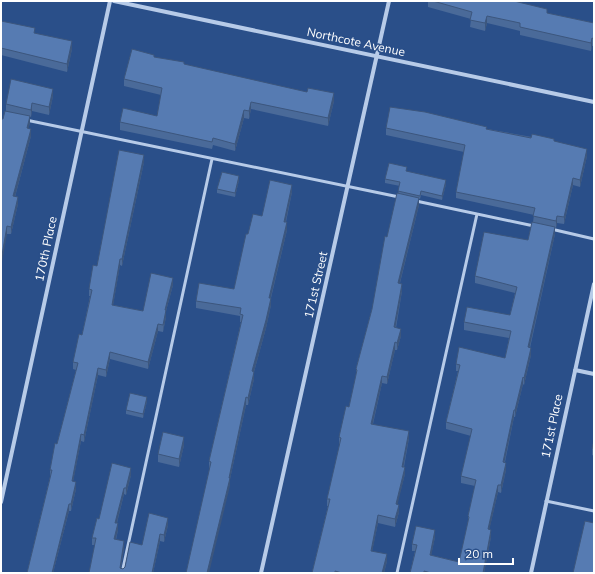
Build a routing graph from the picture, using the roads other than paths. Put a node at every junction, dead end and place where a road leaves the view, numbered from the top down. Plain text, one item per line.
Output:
1 (110, 1) edge
2 (114, 1) edge
3 (389, 1) edge
4 (377, 56) junction
5 (594, 102) edge
6 (23, 119) edge
7 (81, 132) junction
8 (212, 159) junction
9 (348, 186) junction
10 (401, 198) edge
11 (409, 199) edge
12 (477, 214) junction
13 (539, 227) edge
14 (547, 229) edge
15 (594, 238) edge
16 (594, 284) edge
17 (575, 370) junction
18 (594, 374) edge
19 (546, 501) junction
20 (1, 502) edge
21 (594, 511) edge
22 (122, 573) edge
23 (261, 573) edge
24 (397, 573) edge
25 (531, 573) edge

1 - 7 street, 170th Place
2 - 4 street, Northcote Avenue
3 - 4 street, 171st Street
4 - 5 street, Northcote Avenue
4 - 9 street, 171st Street
6 - 7 lane
7 - 8 lane
7 - 20 street, 170th Place
8 - 9 lane
8 - 22 lane
9 - 10 lane
9 - 23 street, 171st Street
11 - 12 lane
12 - 13 lane
12 - 24 lane
14 - 15 lane
16 - 17 street, 171st Place
17 - 18 street
17 - 19 street, 171st Place
19 - 21 lane
19 - 25 street, 171st Place

